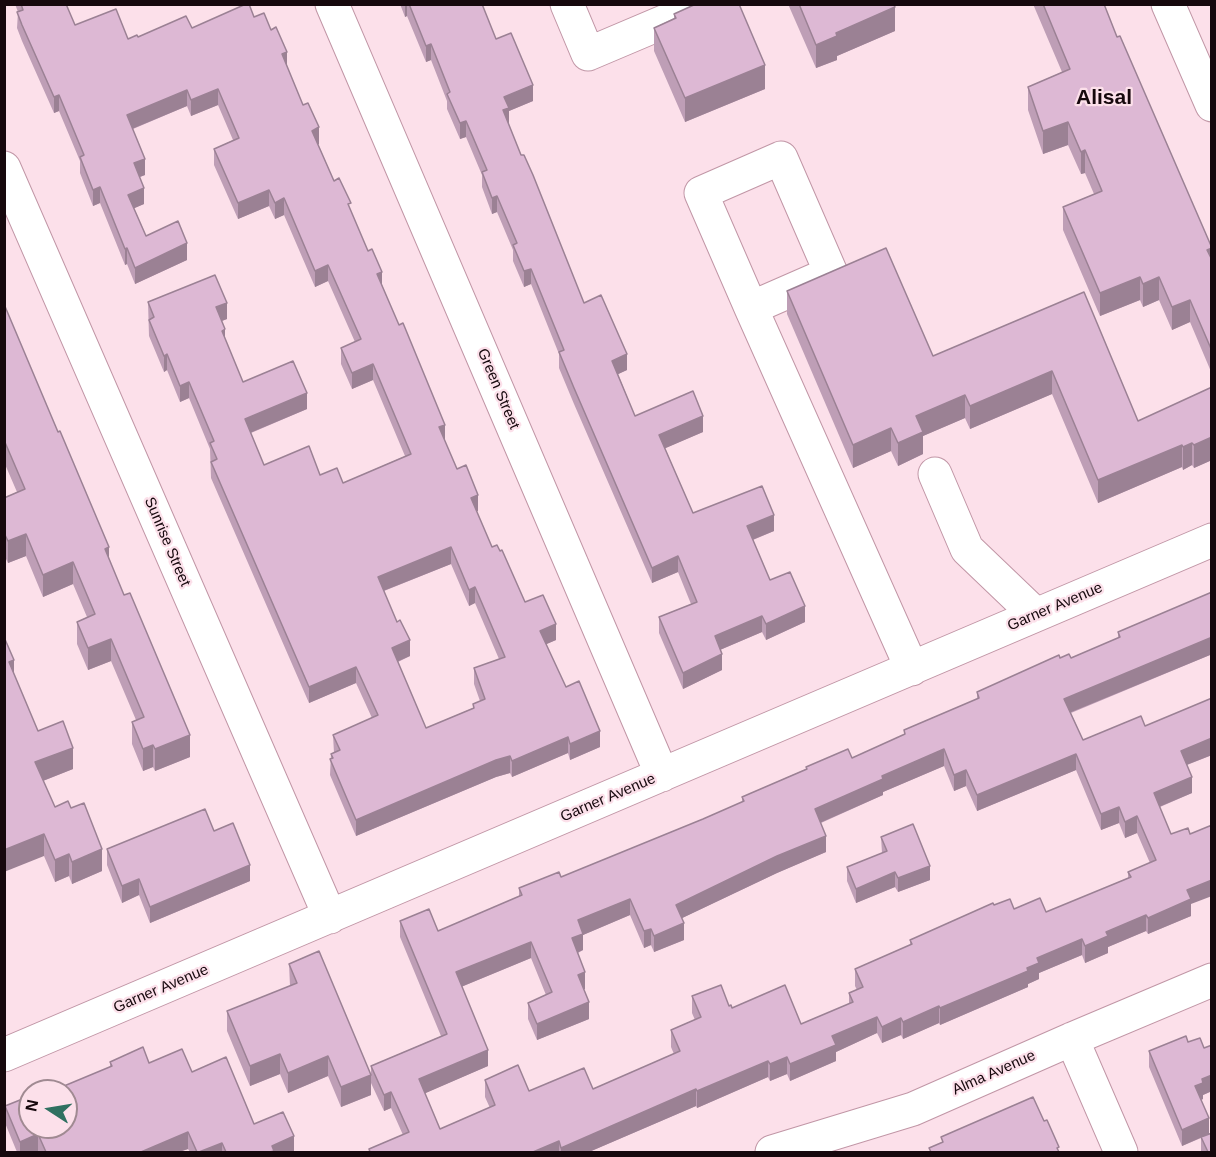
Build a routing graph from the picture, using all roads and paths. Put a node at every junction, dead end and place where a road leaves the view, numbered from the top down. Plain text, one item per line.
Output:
1 (332, 4) edge
2 (567, 4) edge
3 (706, 4) edge
4 (1168, 4) edge
5 (1212, 105) edge
6 (4, 168) edge
7 (751, 308) junction
8 (935, 474) dead end
9 (1212, 540) edge
10 (1036, 615) junction
11 (912, 669) junction
12 (662, 775) junction
13 (330, 917) junction
14 (1212, 980) edge
15 (1072, 1039) junction
16 (4, 1055) edge
17 (772, 1152) edge
18 (1121, 1152) edge

1 - 12 street, Green Street
2 - 3 street
4 - 5 street
6 - 13 street, Sunrise Street
7 - 7 street
7 - 11 street
8 - 10 street
9 - 10 street, Garner Avenue
10 - 11 street, Garner Avenue
11 - 12 street, Garner Avenue
12 - 13 street, Garner Avenue
13 - 16 street, Garner Avenue
14 - 15 street, Alma Avenue
15 - 17 street, Alma Avenue
15 - 18 street

